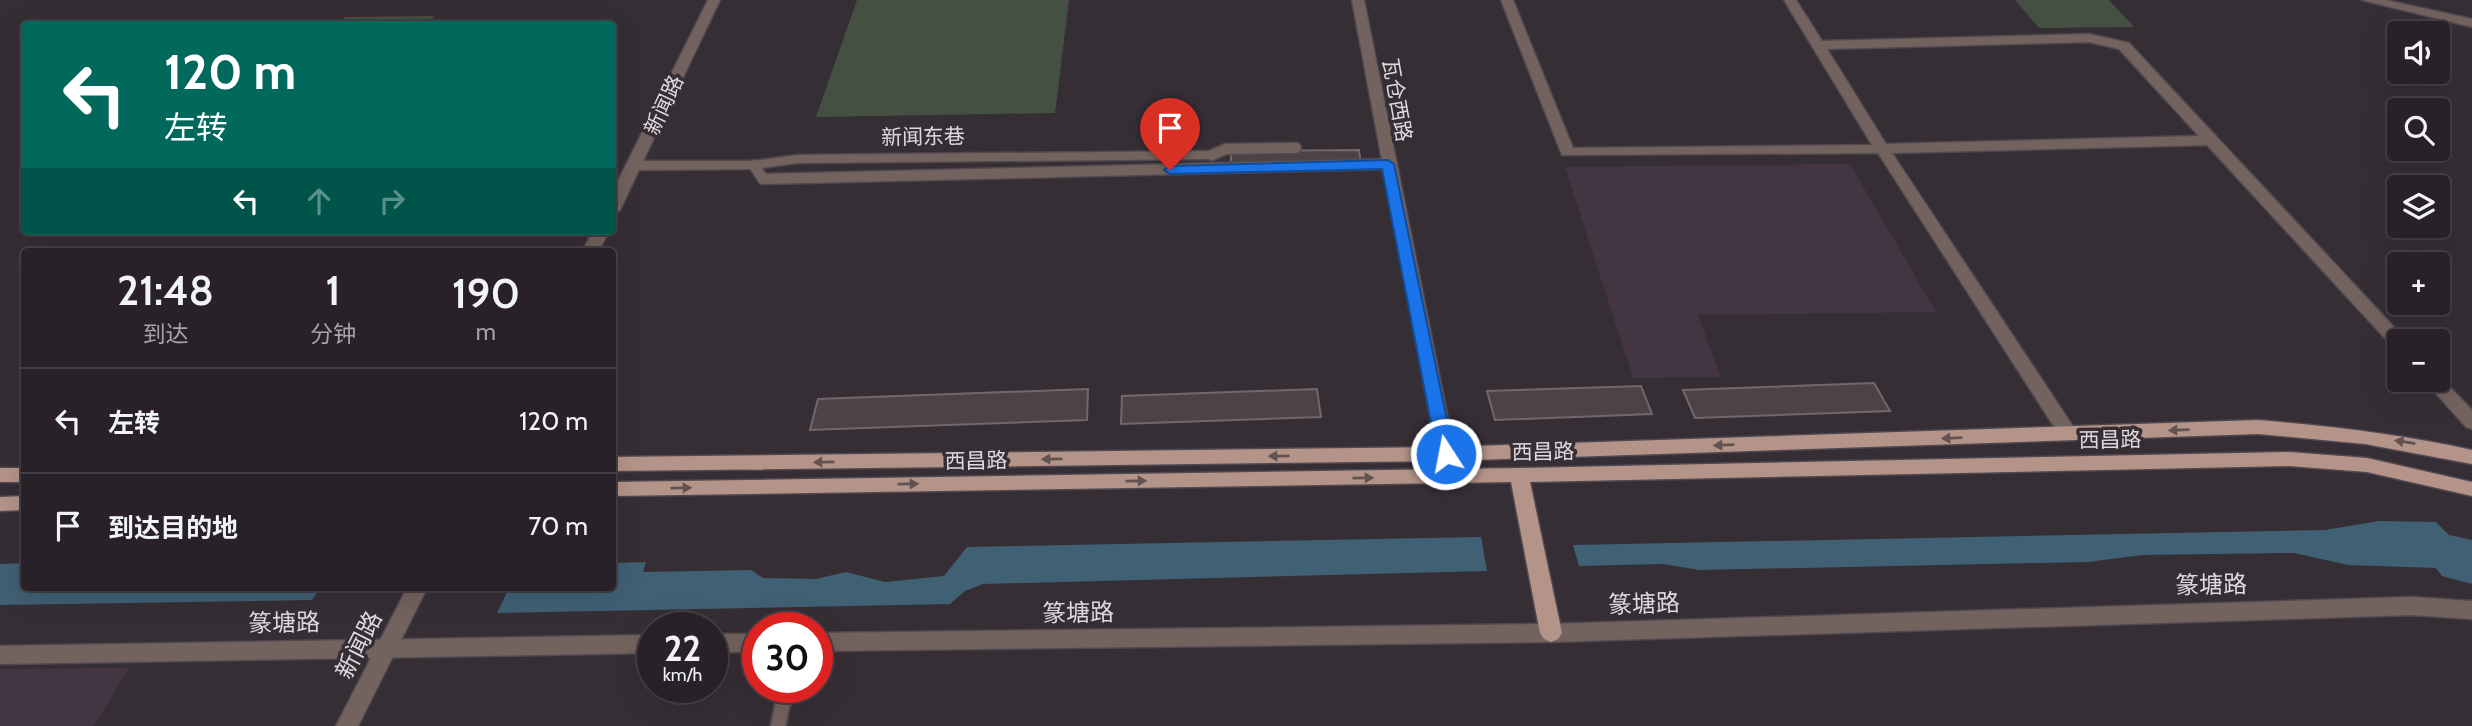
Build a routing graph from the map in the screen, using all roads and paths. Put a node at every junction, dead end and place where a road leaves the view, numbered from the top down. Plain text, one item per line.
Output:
1 (714, 0) edge
2 (1358, 0) edge
3 (1507, 0) edge
4 (1790, 0) edge
5 (2368, 0) edge
6 (2472, 23) edge
7 (1820, 45) junction
8 (2213, 140) junction
9 (1296, 148) dead end
10 (1882, 149) junction
11 (1212, 155) joint
12 (754, 164) junction
13 (1388, 164) junction
14 (636, 166) junction
15 (616, 203) edge
16 (2387, 330) edge
17 (2444, 392) edge
18 (2472, 422) edge
19 (2069, 434) junction
20 (1446, 454) junction
21 (2472, 457) edge
22 (616, 464) edge
23 (0, 475) edge
24 (21, 475) edge
25 (1519, 475) junction
26 (616, 489) edge
27 (2472, 489) edge
28 (21, 503) edge
29 (0, 504) edge
30 (415, 591) edge
31 (2472, 610) edge
32 (1552, 633) junction
33 (833, 642) edge
34 (637, 644) edge
35 (387, 647) junction
36 (0, 655) edge
37 (783, 703) edge
38 (347, 726) edge
39 (778, 726) edge

1 - 14 street, 新闻路
2 - 13 street, 瓦仓西路
3 - 10 street
4 - 7 street
5 - 6 street
7 - 8 street
7 - 10 street
8 - 10 street
8 - 16 street
9 - 11 lane
10 - 19 street
11 - 12 street, 新闻东巷
12 - 13 lane
12 - 14 street, 新闻东巷
13 - 20 street, 瓦仓西路
14 - 15 street, 新闻路
17 - 18 street
19 -> 20 main road, 西昌路
21 -> 19 main road, 西昌路
20 -> 22 main road, 西昌路
23 - 24 main road
26 -> 25 main road, 西昌路
25 - 27 main road, 西昌路
25 - 32 main road
28 - 29 main road
30 - 35 street, 新闻路
31 - 32 street, 篆塘路
32 - 33 street, 篆塘路
34 - 35 street, 篆塘路
35 - 36 street, 篆塘路
35 - 38 street, 新闻路
37 - 39 lane

